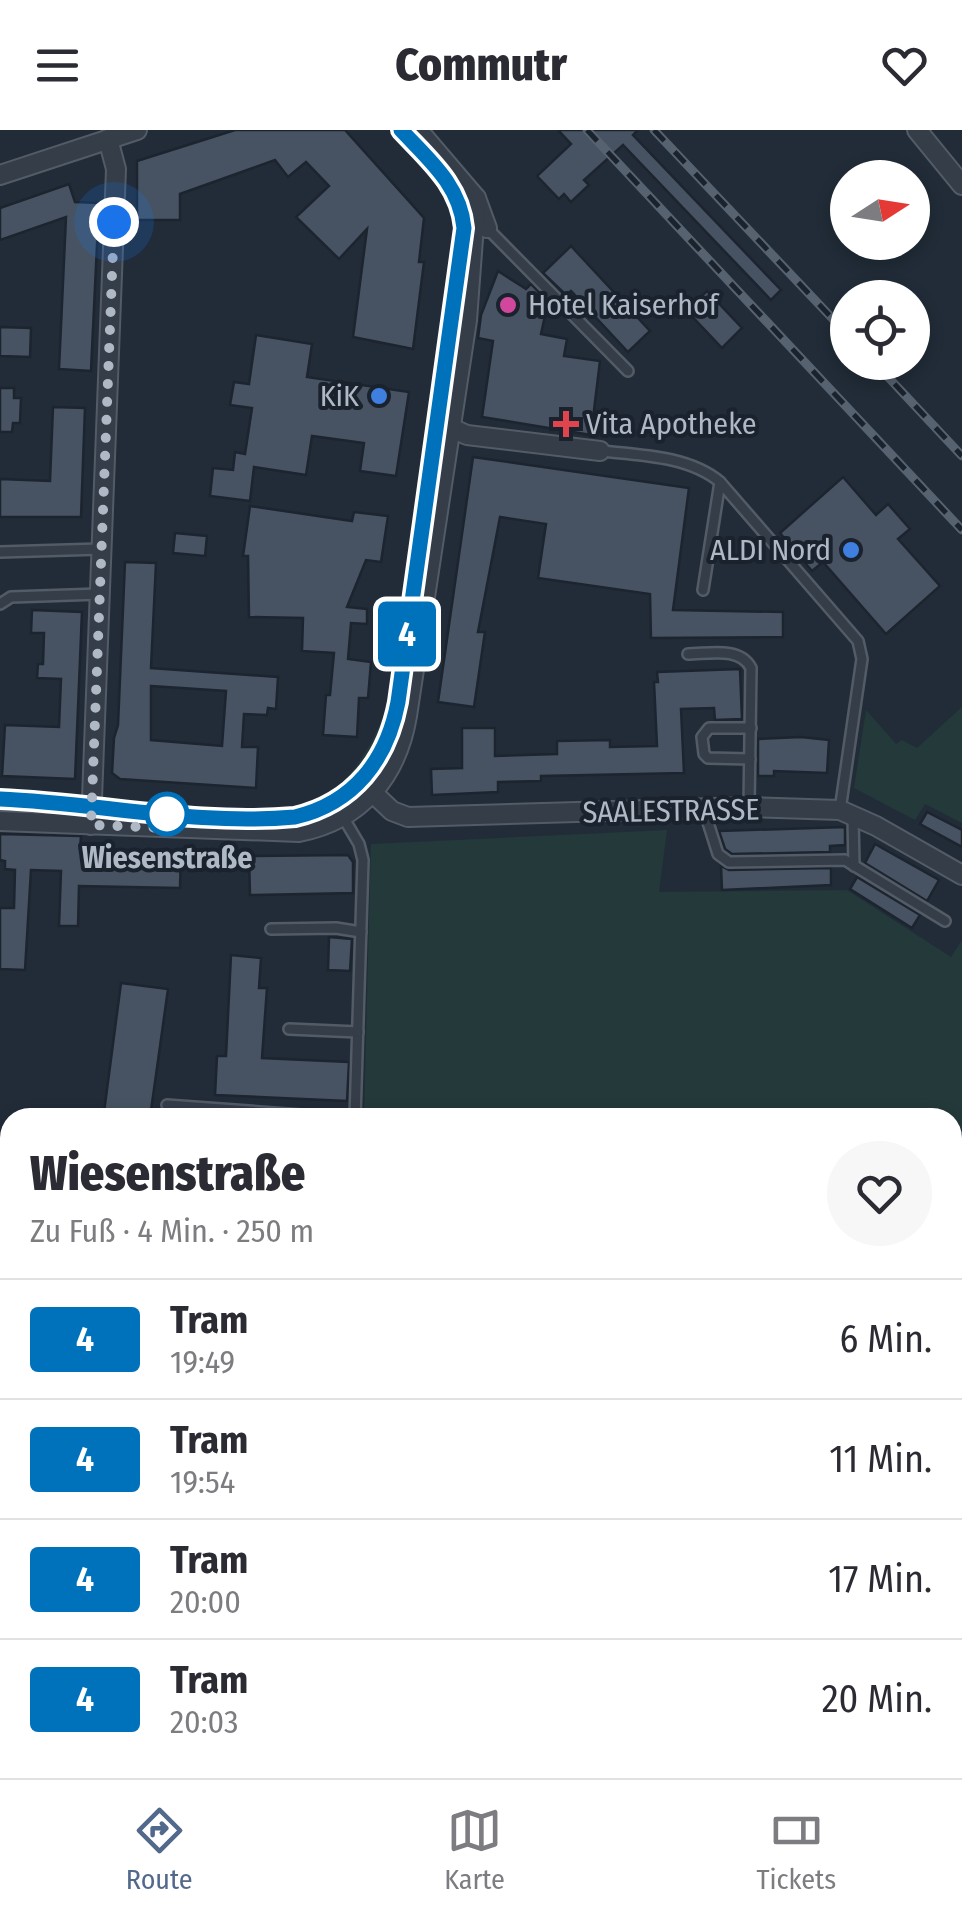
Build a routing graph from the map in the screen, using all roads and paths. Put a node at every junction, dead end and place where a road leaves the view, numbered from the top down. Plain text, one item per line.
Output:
1 (138, 130) edge
2 (418, 130) edge
3 (917, 130) edge
4 (108, 139) junction
5 (0, 175) edge
6 (962, 185) edge
7 (476, 198) junction
8 (487, 228) joint
9 (628, 371) dead end
10 (452, 428) junction
11 (600, 451) joint
12 (720, 482) junction
13 (102, 549) junction
14 (0, 552) edge
15 (703, 590) dead end
16 (100, 594) junction
17 (0, 604) edge
18 (688, 654) dead end
19 (751, 728) junction
20 (750, 760) junction
21 (373, 793) junction
22 (749, 807) junction
23 (704, 810) junction
24 (847, 813) junction
25 (343, 817) junction
26 (0, 822) edge
27 (91, 825) junction
28 (854, 866) junction
29 (962, 875) edge
30 (946, 921) dead end
31 (271, 930) dead end
32 (361, 932) junction
33 (289, 1029) dead end
34 (358, 1032) junction
35 (167, 1104) dead end
36 (204, 1108) edge
37 (355, 1108) edge

1 - 4 street
2 - 7 street
3 - 6 street
4 - 5 street
4 - 13 street
7 - 8 street
7 - 10 street
8 - 9 lane
10 - 11 street
10 - 21 street
11 - 12 lane
12 - 15 lane
12 - 24 lane
13 - 14 lane
13 - 16 street
16 - 17 lane
16 - 27 street
18 - 19 lane
19 - 20 lane
19 - 20 lane
20 - 22 lane
21 - 23 street, SAALESTRASSE
21 - 25 street
22 - 23 street, SAALESTRASSE
22 - 24 street, SAALESTRASSE
23 - 28 lane
24 - 28 lane
24 - 29 street, SAALESTRASSE
25 - 27 street
25 - 32 lane
26 - 27 street
28 - 30 lane
31 - 32 lane
32 - 34 lane
33 - 34 lane
34 - 37 lane
35 - 36 lane

